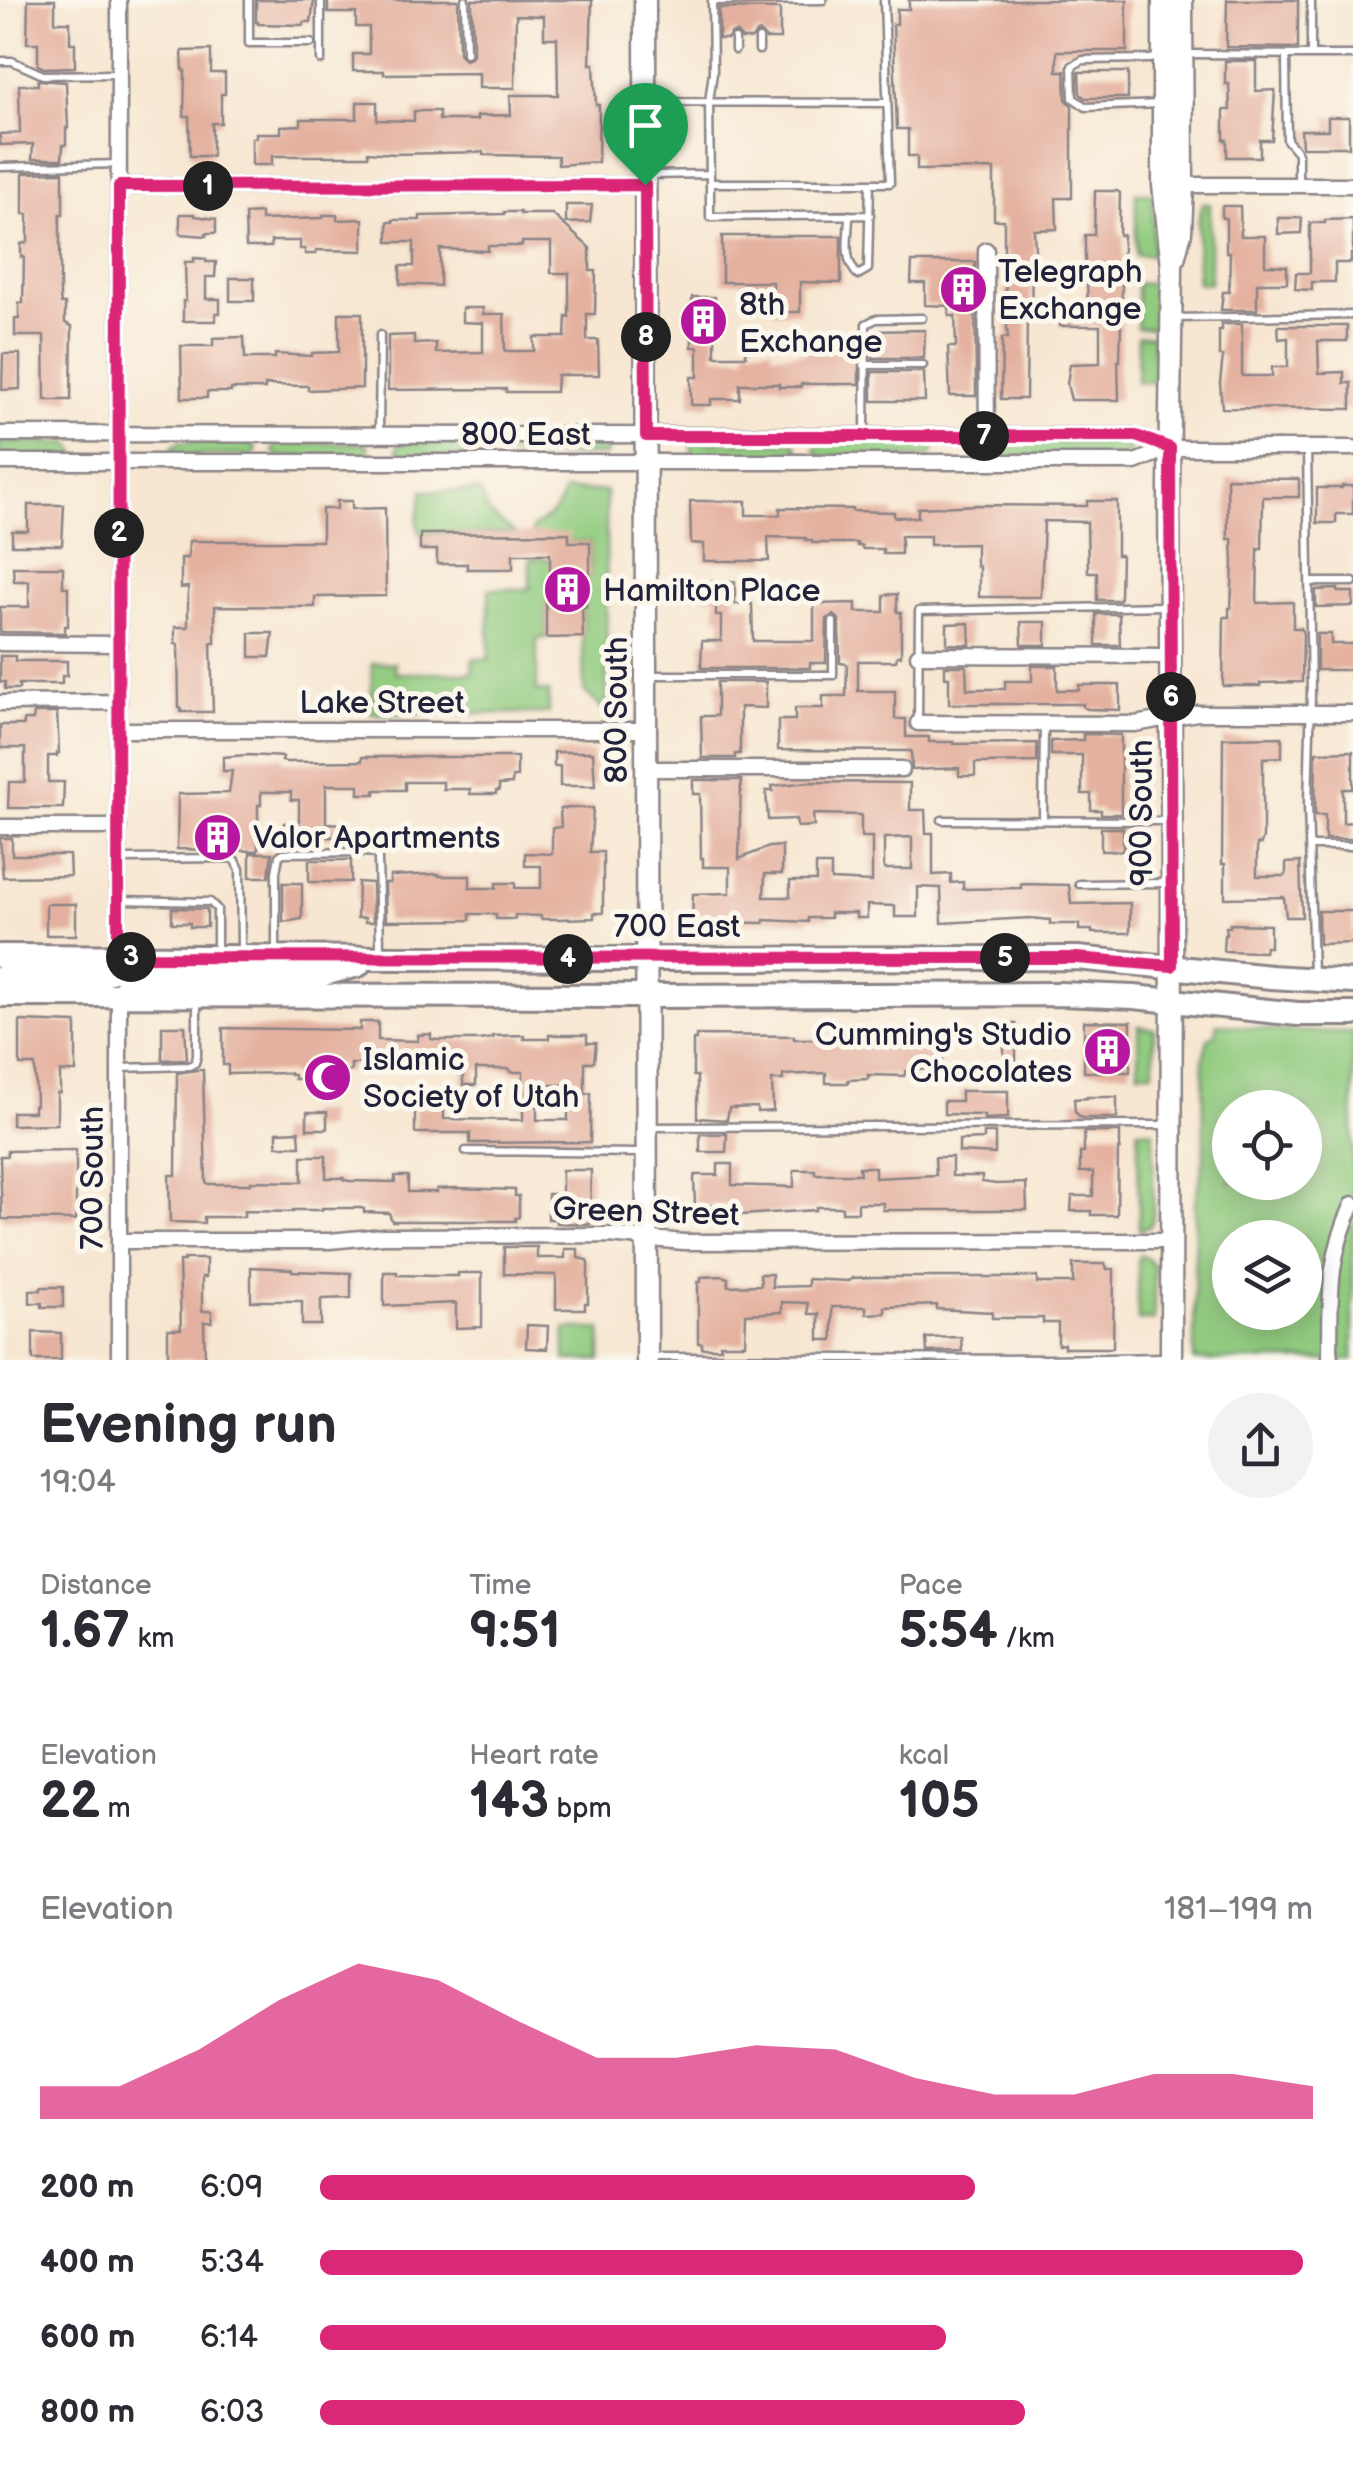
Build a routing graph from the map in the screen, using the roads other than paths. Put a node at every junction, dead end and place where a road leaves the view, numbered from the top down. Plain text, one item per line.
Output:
1 (119, 0) edge
2 (249, 0) edge
3 (321, 0) edge
4 (465, 0) edge
5 (645, 0) edge
6 (823, 0) edge
7 (884, 0) edge
8 (1163, 0) edge
9 (1182, 0) edge
10 (1311, 0) edge
11 (735, 4) edge
12 (759, 4) edge
13 (735, 39) dead end
14 (758, 39) dead end
15 (310, 44) dead end
16 (735, 50) dead end
17 (758, 50) dead end
18 (466, 53) dead end
19 (1173, 54) junction
20 (1353, 54) edge
21 (1286, 55) junction
22 (1311, 55) junction
23 (321, 60) dead end
24 (0, 61) edge
25 (119, 74) junction
26 (645, 102) junction
27 (708, 102) junction
28 (886, 103) junction
29 (1162, 104) junction
30 (119, 164) junction
31 (0, 167) edge
32 (709, 178) junction
33 (645, 180) junction
34 (870, 183) junction
35 (1173, 185) junction
36 (1298, 185) junction
37 (1353, 185) edge
38 (119, 186) junction
39 (849, 215) junction
40 (870, 215) junction
41 (986, 250) dead end
42 (1353, 315) edge
43 (922, 318) dead end
44 (1170, 318) junction
45 (380, 336) dead end
46 (864, 365) junction
47 (923, 365) dead end
48 (0, 434) edge
49 (119, 434) junction
50 (263, 435) junction
51 (380, 435) junction
52 (489, 435) junction
53 (646, 436) junction
54 (805, 436) junction
55 (864, 436) junction
56 (987, 436) junction
57 (1170, 448) junction
58 (1308, 448) junction
59 (1353, 448) edge
60 (0, 462) edge
61 (119, 462) junction
62 (263, 462) junction
63 (379, 462) junction
64 (488, 462) junction
65 (646, 462) junction
66 (805, 462) junction
67 (987, 462) junction
68 (1311, 582) junction
69 (1353, 582) edge
70 (1170, 606) junction
71 (833, 622) dead end
72 (0, 643) edge
73 (119, 644) junction
74 (918, 654) junction
75 (1171, 656) junction
76 (646, 676) junction
77 (0, 702) edge
78 (119, 702) junction
79 (1311, 713) junction
80 (1353, 713) edge
81 (1171, 718) junction
82 (918, 723) joint
83 (1044, 723) junction
84 (119, 730) junction
85 (646, 730) junction
86 (646, 769) junction
87 (902, 769) dead end
88 (942, 820) dead end
89 (1043, 820) junction
90 (1172, 820) junction
91 (0, 827) edge
92 (119, 827) junction
93 (1310, 846) junction
94 (1353, 846) edge
95 (118, 859) junction
96 (1172, 883) junction
97 (1079, 884) dead end
98 (118, 900) junction
99 (0, 956) edge
100 (118, 957) junction
101 (229, 957) junction
102 (276, 957) junction
103 (390, 957) junction
104 (646, 959) junction
105 (1172, 966) junction
106 (0, 978) edge
107 (1313, 980) junction
108 (1353, 982) edge
109 (0, 995) edge
110 (119, 996) junction
111 (196, 996) junction
112 (646, 996) junction
113 (1172, 1002) junction
114 (1353, 1014) edge
115 (119, 1068) junction
116 (1172, 1125) junction
117 (647, 1127) junction
118 (466, 1151) dead end
119 (647, 1153) junction
120 (1353, 1204) edge
121 (647, 1238) junction
122 (119, 1241) junction
123 (1171, 1242) junction
124 (647, 1358) edge
125 (1171, 1358) edge
126 (120, 1360) edge
127 (1330, 1360) edge

1 - 25 street
2 - 15 lane
3 - 23 lane
4 - 18 lane
5 - 26 street, 800 South
6 - 12 lane
7 - 28 lane
8 - 19 street, 900 South
9 - 19 street, 900 South
10 - 22 lane
11 - 12 lane
11 - 27 lane
13 - 16 lane
14 - 17 lane
19 - 21 lane
19 - 29 street, 900 South
19 - 29 lane
19 - 35 street, 900 South
20 - 22 lane
21 - 22 lane
21 - 36 lane
24 - 25 lane
25 - 30 street
26 - 27 lane
26 - 33 street, 800 South
27 - 28 lane
27 - 32 lane
28 - 34 lane
29 - 35 street, 900 South
30 - 31 lane
30 - 38 street
32 - 33 lane
32 - 34 lane
32 - 39 lane
33 - 38 street
33 - 53 street, 800 South
34 - 40 lane
35 - 36 street
35 - 44 street, 900 South
36 - 37 street
38 - 49 street
39 - 40 lane
39 - 40 lane
41 - 56 street
42 - 44 lane
43 - 46 lane
44 - 57 street, 900 South
45 - 51 lane
46 - 47 lane
46 - 55 lane
48 - 49 street, 800 East
49 - 50 street, 800 East
49 - 61 street
50 - 51 street, 800 East
50 - 62 street
51 - 52 street, 800 East
51 - 63 street
52 - 53 street, 800 East
52 - 64 street
53 - 54 street, 800 East
53 - 65 street, 800 South
54 - 55 street, 800 East
54 - 66 street
55 - 56 street, 800 East
56 - 57 street, 800 East
56 - 67 street
57 - 58 street, 800 East
57 - 67 street, 800 East
57 - 70 street, 900 South
58 - 59 street, 800 East
58 - 68 lane
60 - 61 street, 800 East
61 - 62 street, 800 East
61 - 73 street
62 - 63 street, 800 East
63 - 64 street, 800 East
64 - 65 street, 800 East
65 - 66 street, 800 East
65 - 76 street, 800 South
66 - 67 street, 800 East
68 - 69 lane
68 - 79 lane
70 - 74 lane
70 - 75 street, 900 South
71 - 76 lane
72 - 73 street
73 - 78 street
74 - 75 street
74 - 82 lane
75 - 81 street, 900 South
76 - 85 street, 800 South
77 - 78 street
78 - 84 street
79 - 80 street
79 - 81 street
79 - 93 lane
81 - 83 street
81 - 90 street, 900 South
82 - 83 street
83 - 89 lane
84 - 85 street, Lake Street
84 - 92 street
85 - 86 street, 800 South
86 - 87 street
86 - 104 street, 800 South
88 - 89 lane
89 - 90 lane
90 - 96 street, 900 South
91 - 92 street
92 - 95 street
93 - 94 lane
93 - 107 lane
95 - 98 street
95 - 101 lane
96 - 97 lane
96 - 105 street, 900 South
98 - 100 street
98 - 101 lane
99 - 100 main road, 700 East
100 - 101 main road, 700 East
100 - 106 main road
101 - 102 main road, 700 East
102 - 103 main road, 700 East
102 - 103 lane
103 - 104 main road, 700 East
103 - 110 main road
104 - 105 main road, 700 East
104 - 112 street, 800 South
105 - 107 main road, 700 East
105 - 113 street, 900 South
107 - 108 main road, 700 East
109 - 110 main road
110 - 111 main road
110 - 115 street, 700 South
111 - 112 main road
111 - 115 lane
112 - 113 main road
112 - 117 street, 800 South
113 - 114 main road
113 - 116 street, 900 South
115 - 122 street, 700 South
116 - 117 lane
116 - 123 street, 900 South
117 - 119 street, 800 South
118 - 119 lane
119 - 121 street, 800 South
120 - 127 street
121 - 122 street, Green Street
121 - 123 street, Green Street
121 - 124 street, 800 South
122 - 126 street, 700 South
123 - 125 street, 900 South
124 - 125 lane

